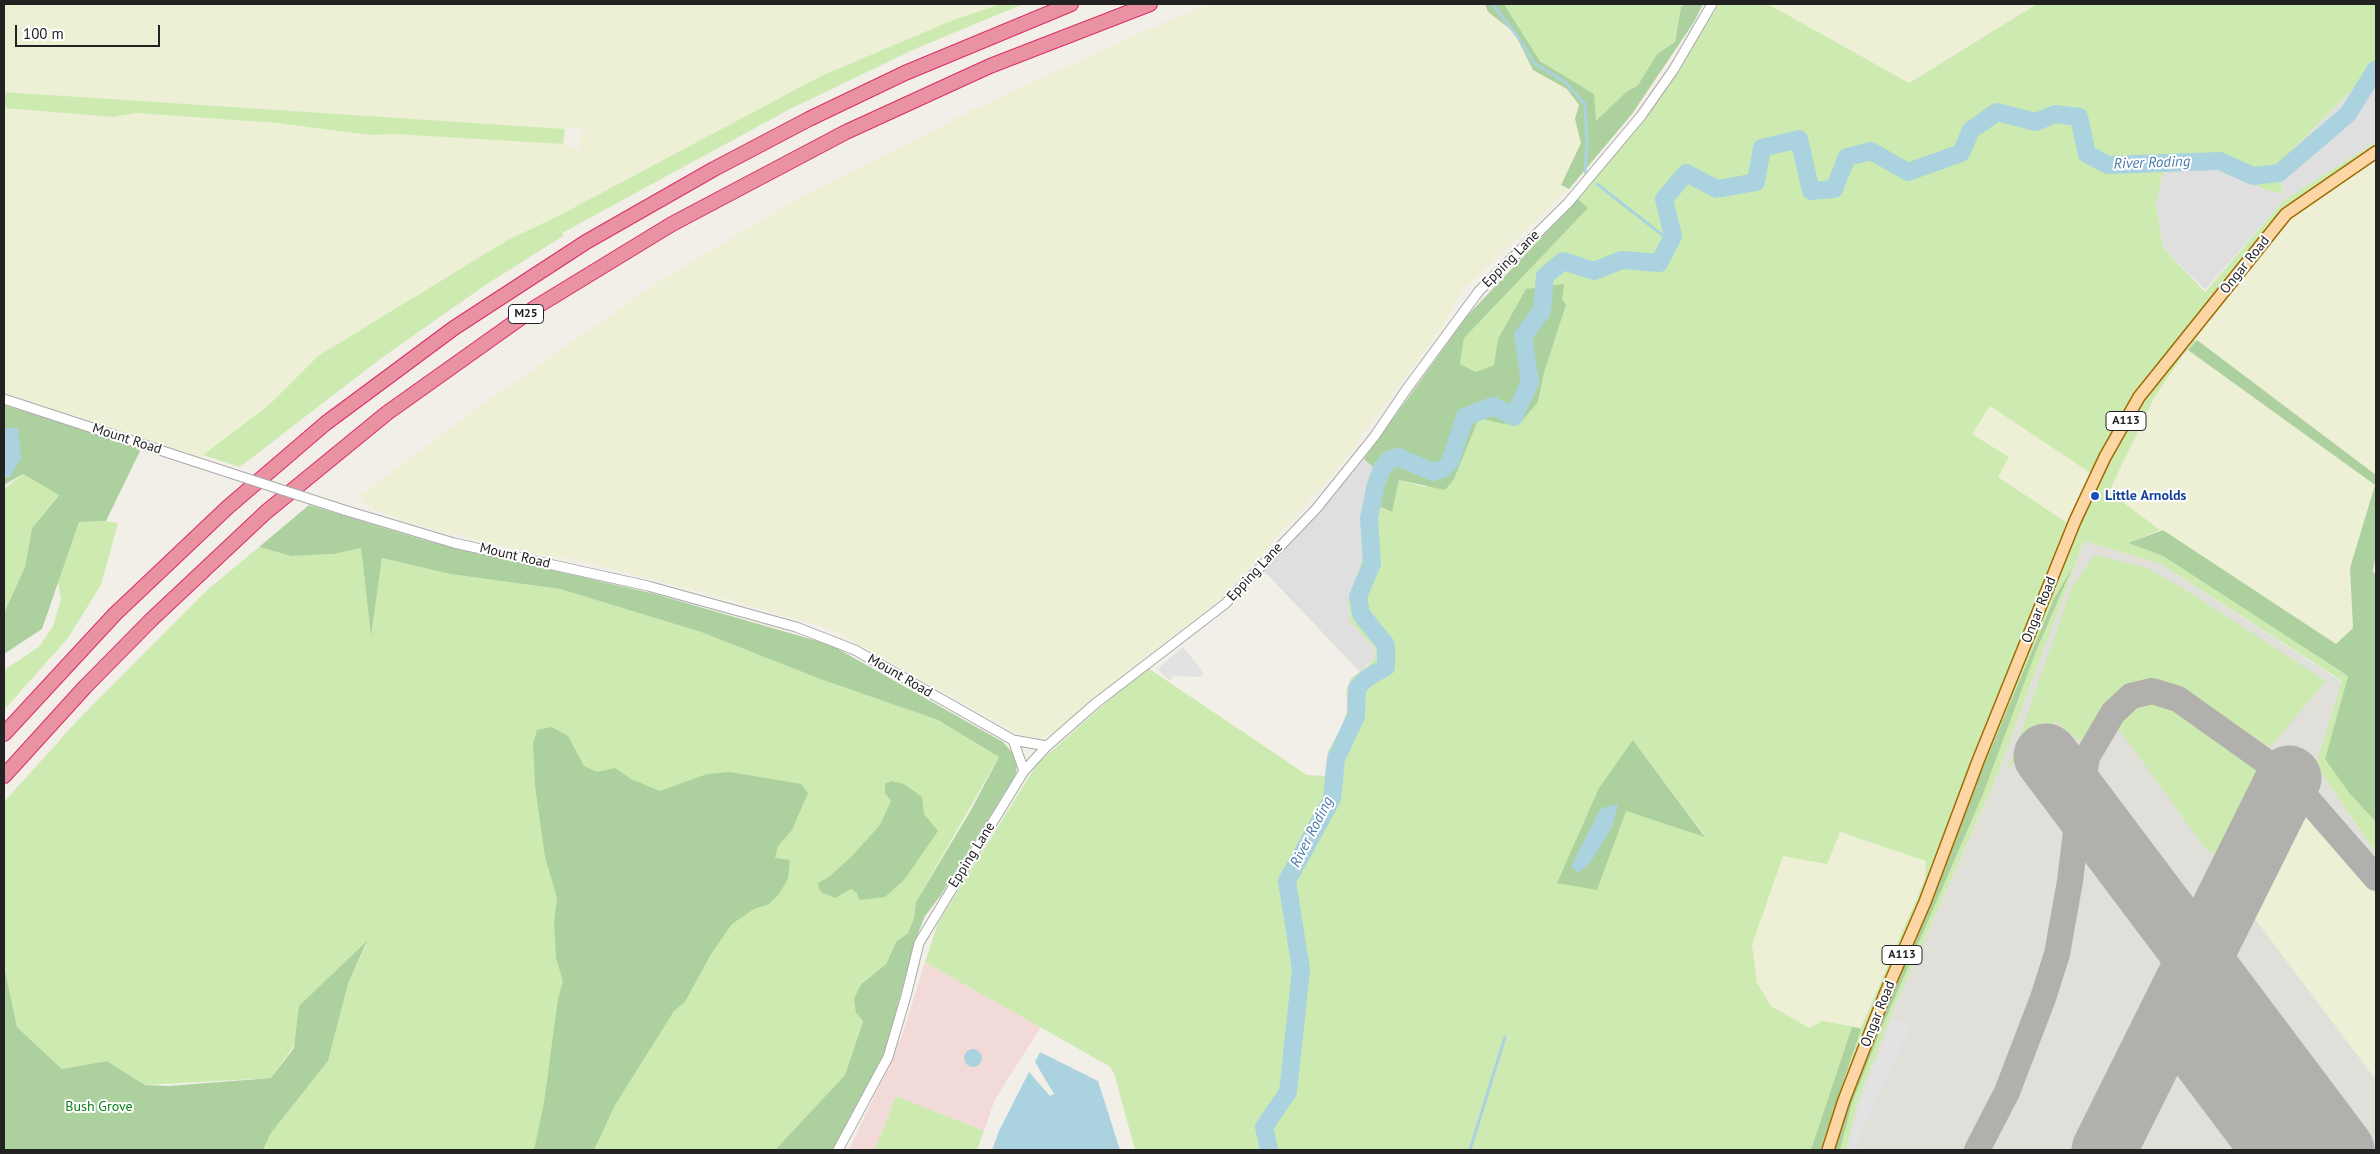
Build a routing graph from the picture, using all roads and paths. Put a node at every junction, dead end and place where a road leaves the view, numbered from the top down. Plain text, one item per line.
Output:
1 (1071, 4) edge
2 (1150, 4) edge
3 (1712, 4) edge
4 (2376, 152) edge
5 (4, 398) edge
6 (4, 734) edge
7 (1013, 740) junction
8 (1047, 746) junction
9 (1024, 771) junction
10 (4, 776) edge
11 (838, 1150) edge
12 (1828, 1150) edge

1 - 6 highway, M25
2 - 10 highway, M25
3 - 8 street, Epping Lane
4 - 12 main road, Ongar Road / A113
5 - 7 street, Mount Road, bridge
7 - 8 street, Mount Road
7 - 9 street
8 - 9 street, Epping Lane
9 - 11 street, Epping Lane

